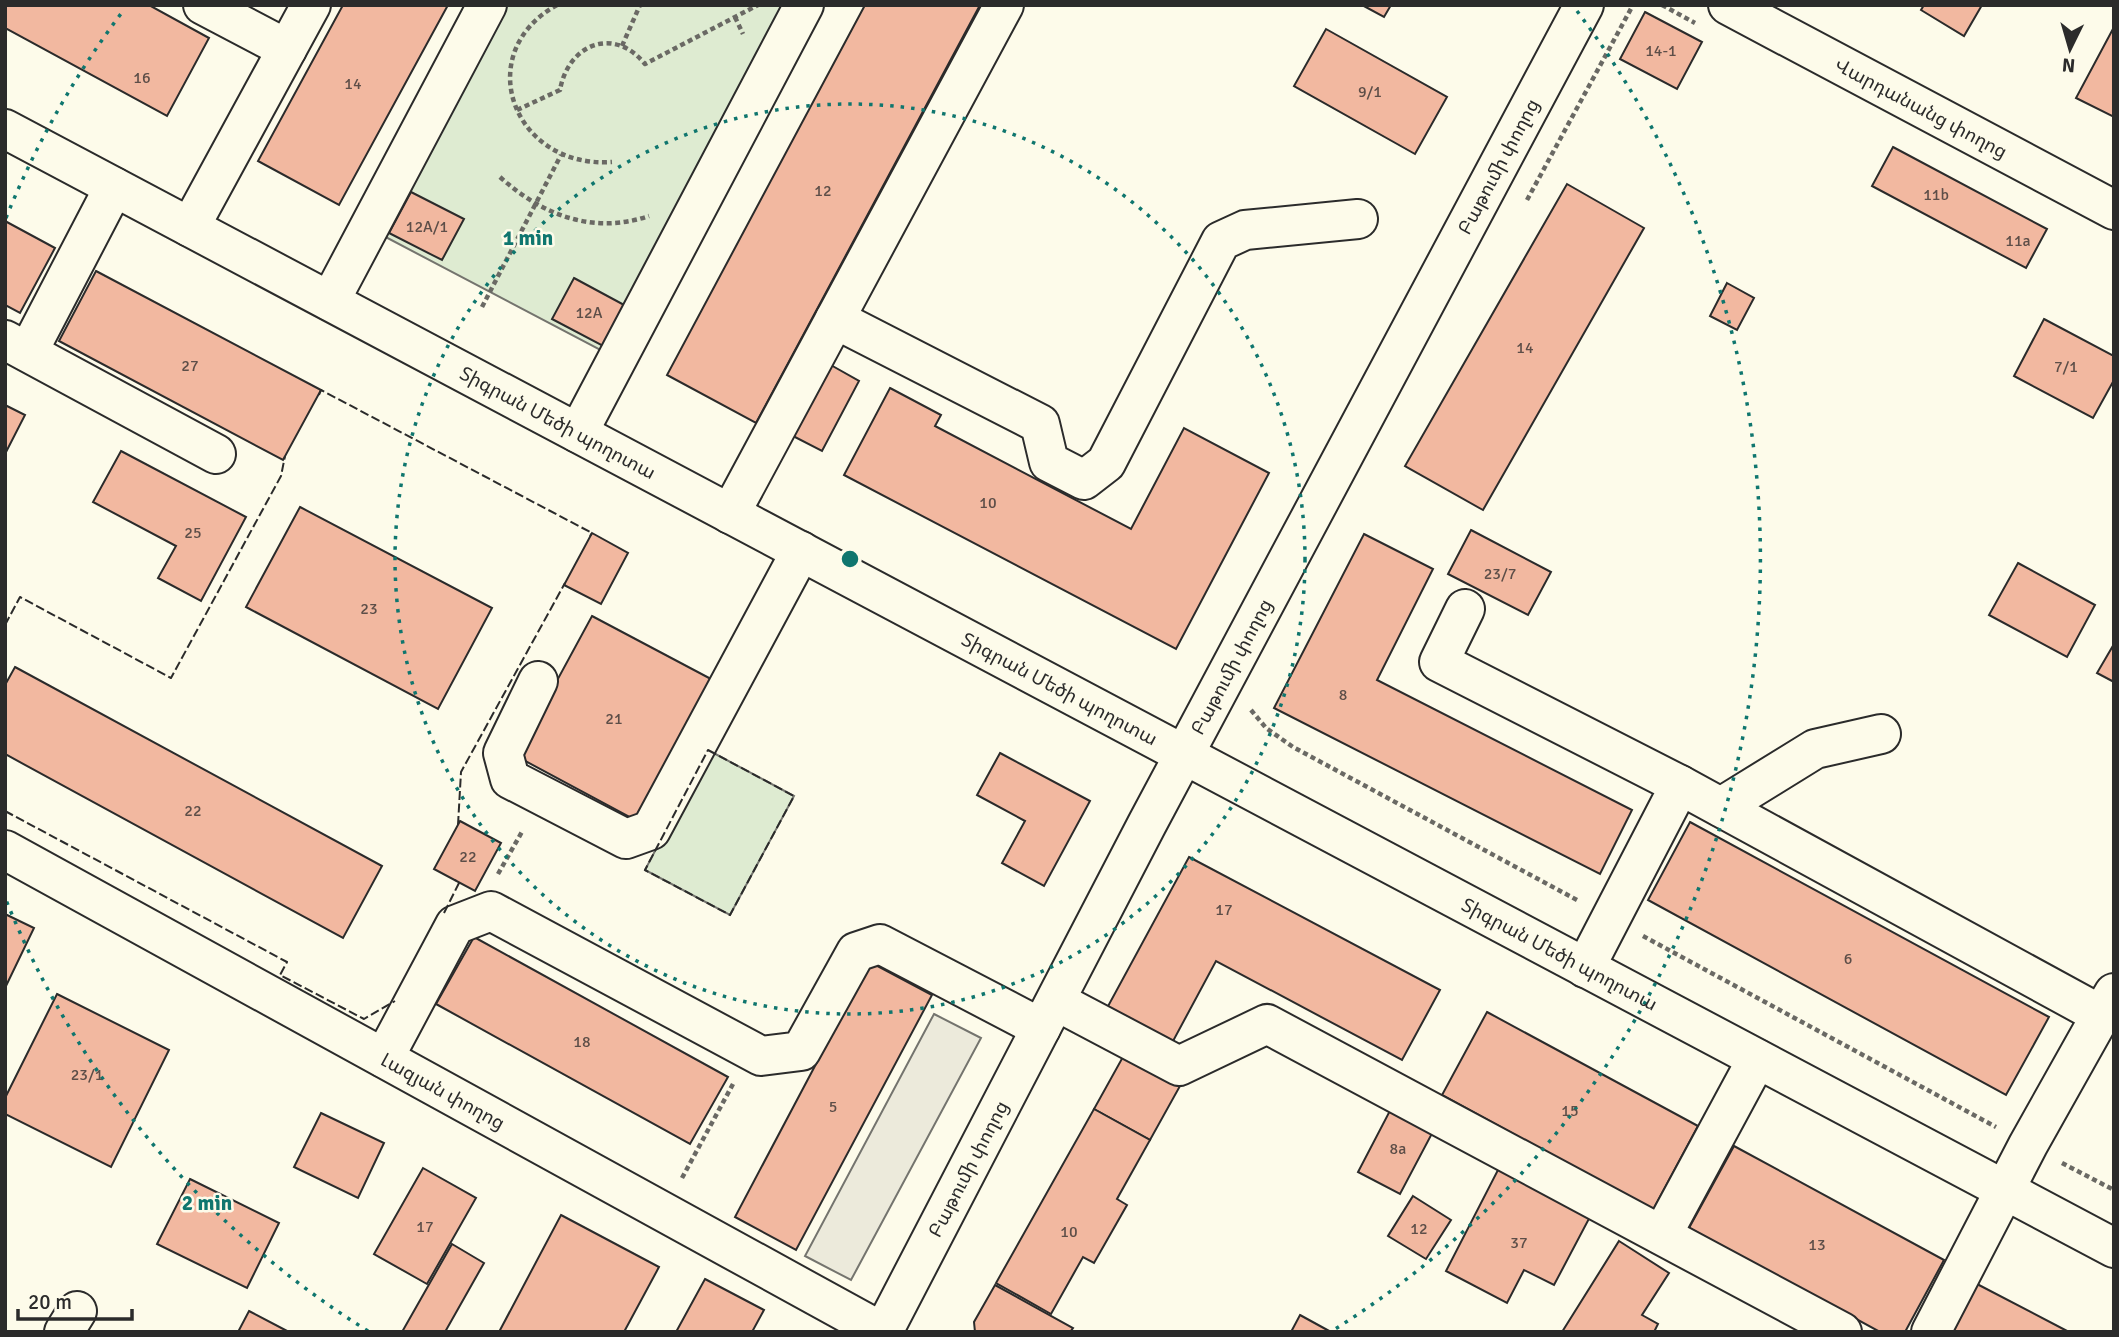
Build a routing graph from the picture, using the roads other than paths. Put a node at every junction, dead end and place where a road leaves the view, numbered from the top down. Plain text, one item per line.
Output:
1 (203, 5) edge
2 (311, 5) edge
3 (487, 5) edge
4 (804, 5) edge
5 (1004, 5) edge
6 (1584, 5) edge
7 (1728, 5) edge
8 (287, 50) junction
9 (5, 129) edge
10 (114, 187) junction
11 (2114, 210) edge
12 (1358, 219) dead end
13 (190, 227) junction
14 (330, 301) junction
15 (835, 319) junction
16 (17, 346) edge
17 (578, 433) junction
18 (216, 454) dead end
19 (730, 514) junction
20 (801, 551) junction
21 (1465, 609) dead end
22 (538, 681) dead end
23 (1881, 734) dead end
24 (1184, 755) junction
25 (1680, 785) junction
26 (1721, 807) junction
27 (5, 850) edge
28 (1586, 968) junction
29 (2107, 1004) edge
30 (1048, 1014) junction
31 (384, 1058) junction
32 (1757, 1059) junction
33 (2005, 1190) junction
34 (1662, 1235) junction
35 (2114, 1248) edge
36 (883, 1332) edge
37 (1842, 1332) edge
38 (1931, 1332) edge

1 - 8 street
2 - 8 street
3 - 14 street
4 - 17 street
5 - 15 street
6 - 24 street, Բաթումի փողոց
7 - 11 street, Վարդանանց փողոց
8 - 13 street
9 - 10 street, Տիգրան Մեծի պողոտա
10 - 13 street, Տիգրան Մեծի պողոտա
10 - 16 street
12 - 15 street
13 - 14 street, Տիգրան Մեծի պողոտա
14 - 17 street, Տիգրան Մեծի պողոտա
15 - 19 street
16 - 18 street
17 - 19 street, Տիգրան Մեծի պողոտա
19 - 20 street, Տիգրան Մեծի պողոտա
20 - 22 street
20 - 24 street, Տիգրան Մեծի պողոտա
21 - 25 street
23 - 26 street
24 - 28 street, Տիգրան Մեծի պողոտա
24 - 30 street, Բաթումի փողոց
25 - 26 street
25 - 28 street
26 - 29 street
27 - 31 street, Լազյան փողոց
28 - 32 street, Տիգրան Մեծի պողոտա
29 - 33 street
30 - 31 street
30 - 34 street
30 - 36 street, Բաթումի փողոց
31 - 36 street, Լազյան փողոց
32 - 33 street, Տիգրան Մեծի պողոտա
32 - 34 street
33 - 35 street, Տիգրան Մեծի պողոտա
33 - 38 street
34 - 37 street

